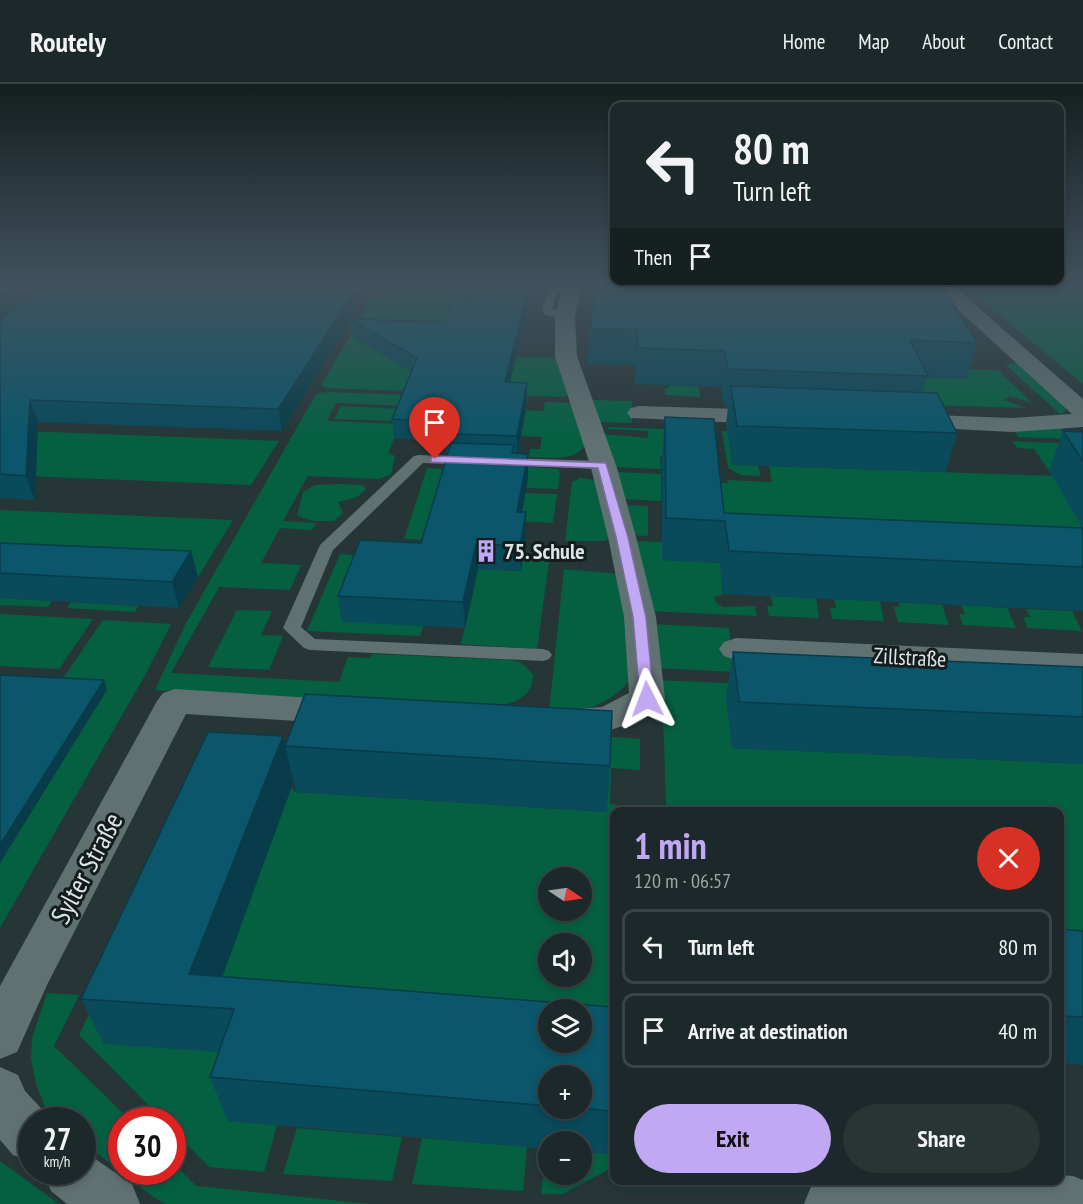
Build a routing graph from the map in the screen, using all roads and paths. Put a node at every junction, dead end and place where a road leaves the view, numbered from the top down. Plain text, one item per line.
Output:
1 (567, 335) edge
2 (993, 335) edge
3 (1083, 411) edge
4 (639, 413) dead end
5 (790, 418) edge
6 (1083, 420) edge
7 (884, 421) edge
8 (602, 465) junction
9 (736, 649) dead end
10 (543, 655) dead end
11 (1083, 665) edge
12 (376, 714) edge
13 (545, 724) edge
14 (0, 1036) edge
15 (0, 1092) edge
16 (18, 1120) edge
17 (87, 1185) edge
18 (112, 1204) edge
19 (832, 1204) edge
20 (1073, 1204) edge

1 - 8 street
2 - 3 street
4 - 5 street
6 - 7 street
8 - 10 lane
8 - 13 street
9 - 11 street, Zillstraße
12 - 14 street, Sylter Straße
15 - 16 street
17 - 18 street
19 - 20 street

